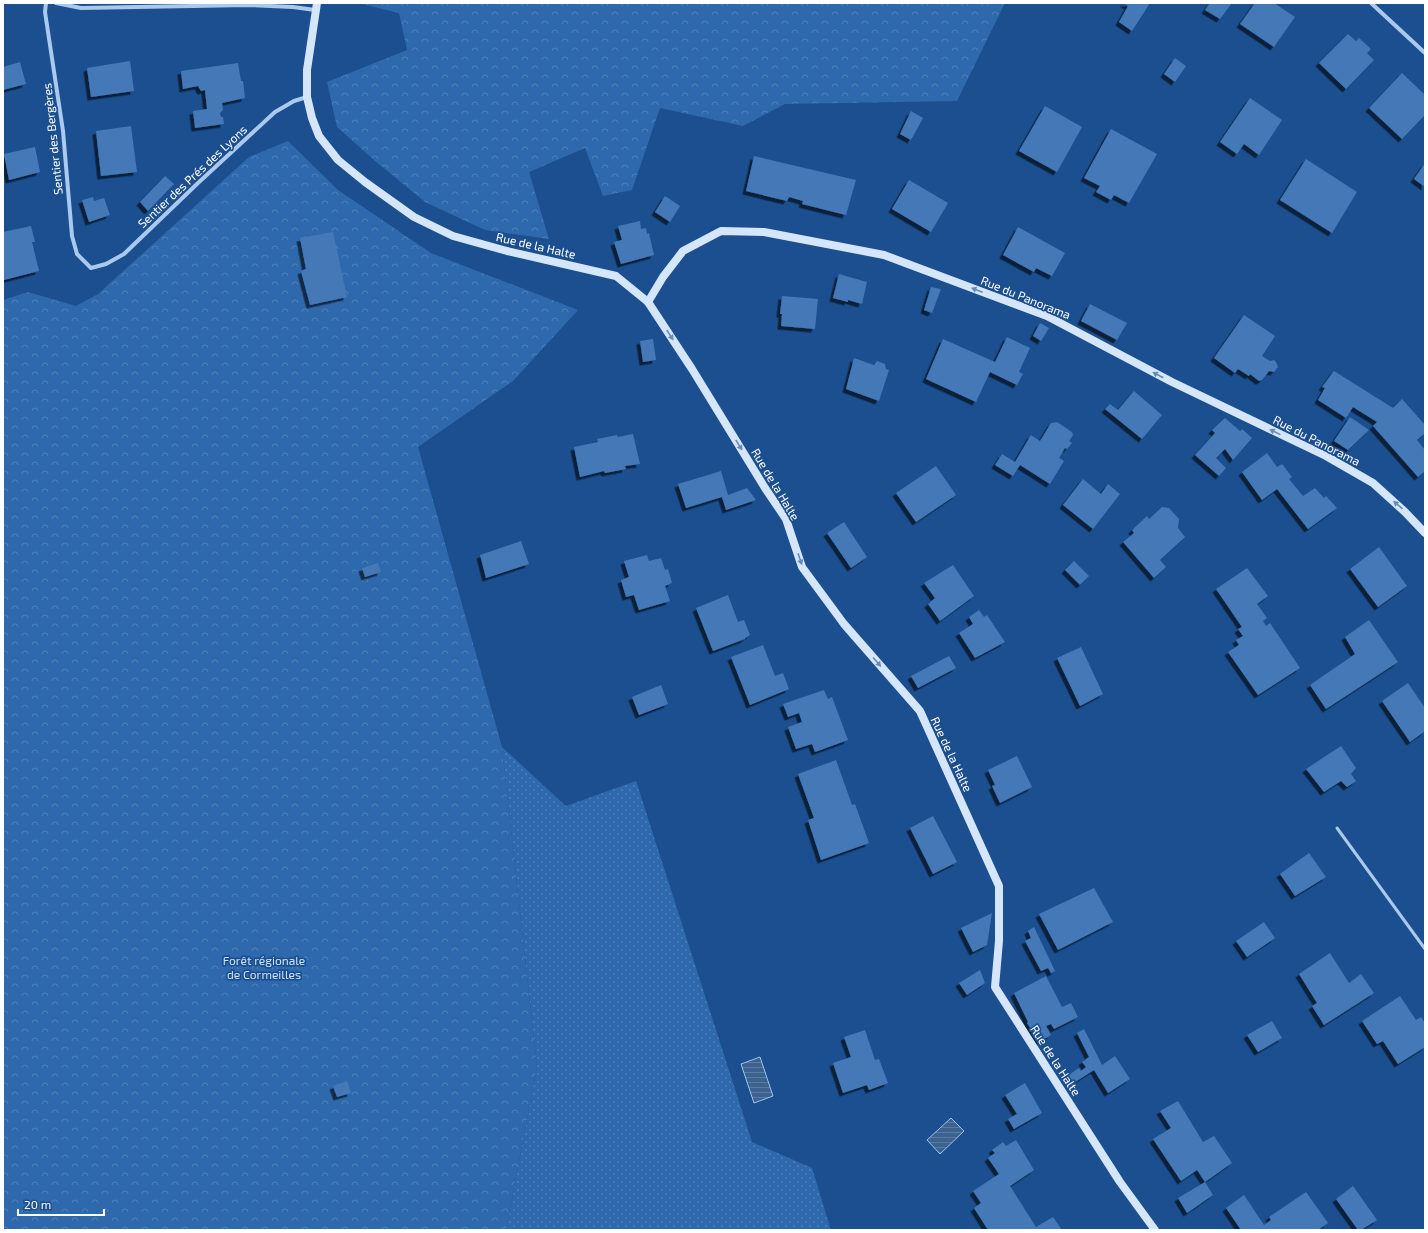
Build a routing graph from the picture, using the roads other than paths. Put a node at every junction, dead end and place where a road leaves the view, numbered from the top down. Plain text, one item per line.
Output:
1 (46, 3) edge
2 (56, 3) edge
3 (1372, 3) edge
4 (316, 7) edge
5 (1425, 53) edge
6 (307, 97) junction
7 (90, 268) joint
8 (648, 302) junction
9 (1425, 533) edge
10 (1337, 828) dead end
11 (1425, 949) edge
12 (1155, 1230) edge

1 - 7 street, Sentier des Bergères
2 - 4 street
3 - 5 street
4 - 6 street, Rue de la Halte
6 - 7 street, Sentier des Prés des Lyons
6 - 8 street, Rue de la Halte
9 -> 8 street, Rue du Panorama
8 -> 12 street, Rue de la Halte
10 - 11 lane

